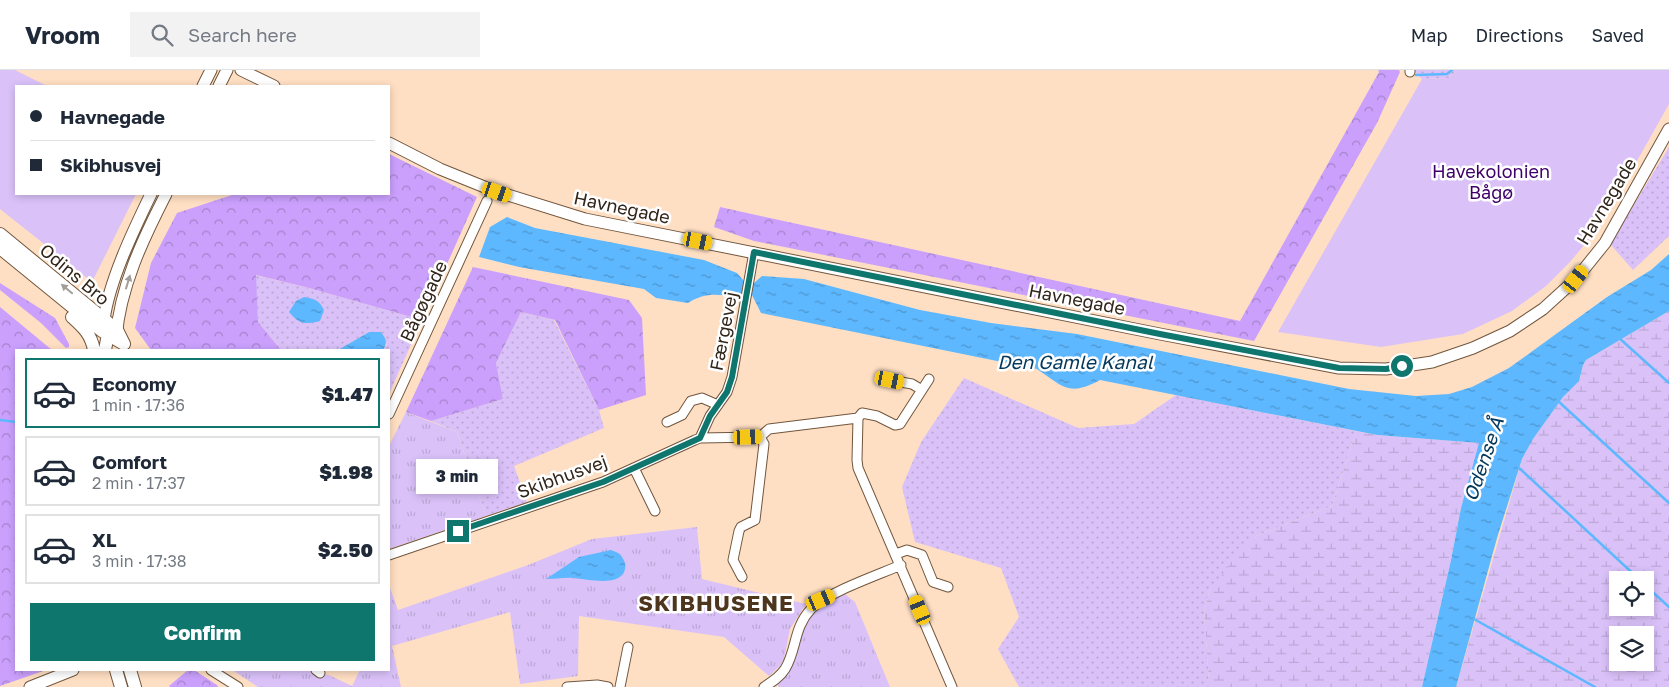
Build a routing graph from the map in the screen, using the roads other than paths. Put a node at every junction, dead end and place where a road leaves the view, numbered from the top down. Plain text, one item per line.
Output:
1 (211, 70) edge
2 (227, 70) edge
3 (241, 70) edge
4 (204, 85) edge
5 (220, 85) edge
6 (272, 85) edge
7 (1669, 129) edge
8 (390, 144) edge
9 (150, 195) edge
10 (166, 195) edge
11 (487, 200) dead end
12 (0, 234) edge
13 (0, 248) edge
14 (754, 252) junction
15 (18, 262) junction
16 (114, 337) edge
17 (96, 349) edge
18 (97, 349) edge
19 (106, 349) edge
20 (929, 379) dead end
21 (890, 380) dead end
22 (922, 390) junction
23 (718, 405) junction
24 (390, 412) edge
25 (858, 418) junction
26 (667, 422) dead end
27 (760, 436) junction
28 (700, 438) junction
29 (634, 468) junction
30 (655, 511) dead end
31 (896, 554) junction
32 (390, 555) edge
33 (901, 566) junction
34 (742, 577) dead end
35 (948, 587) dead end
36 (628, 648) dead end
37 (70, 671) edge
38 (116, 671) edge
39 (130, 671) edge
40 (213, 671) edge
41 (30, 687) edge
42 (121, 687) edge
43 (135, 687) edge
44 (238, 687) edge
45 (567, 687) edge
46 (608, 687) edge
47 (620, 687) edge
48 (764, 687) edge
49 (952, 687) edge

1 - 4 street
2 - 5 street
3 - 6 street
7 - 14 street, Havnegade
8 - 14 street, Havnegade
9 - 16 street
16 -> 10 street
11 - 24 street, Bågøgade
16 -> 12 main road, Odins Bro
13 - 15 main road, Odins Bro
14 - 23 street, Færgevej
15 - 16 main road
15 - 17 main road
16 - 18 main road
16 - 19 main road
20 - 22 street, Skibhusvej
21 - 22 street
22 - 25 street, Skibhusvej
23 - 26 street
23 - 28 street, Færgevej
25 - 27 street, Skibhusvej
25 - 31 street
27 - 28 street, Skibhusvej
27 - 34 street
28 - 29 street, Skibhusvej
29 - 30 street, Skibhusvej
29 - 32 street, Skibhusvej
31 - 33 street
31 - 35 street
33 - 48 street
33 - 49 street
36 - 47 street
37 - 41 street
38 - 42 main road
39 - 43 main road
40 - 44 street
45 - 46 street

